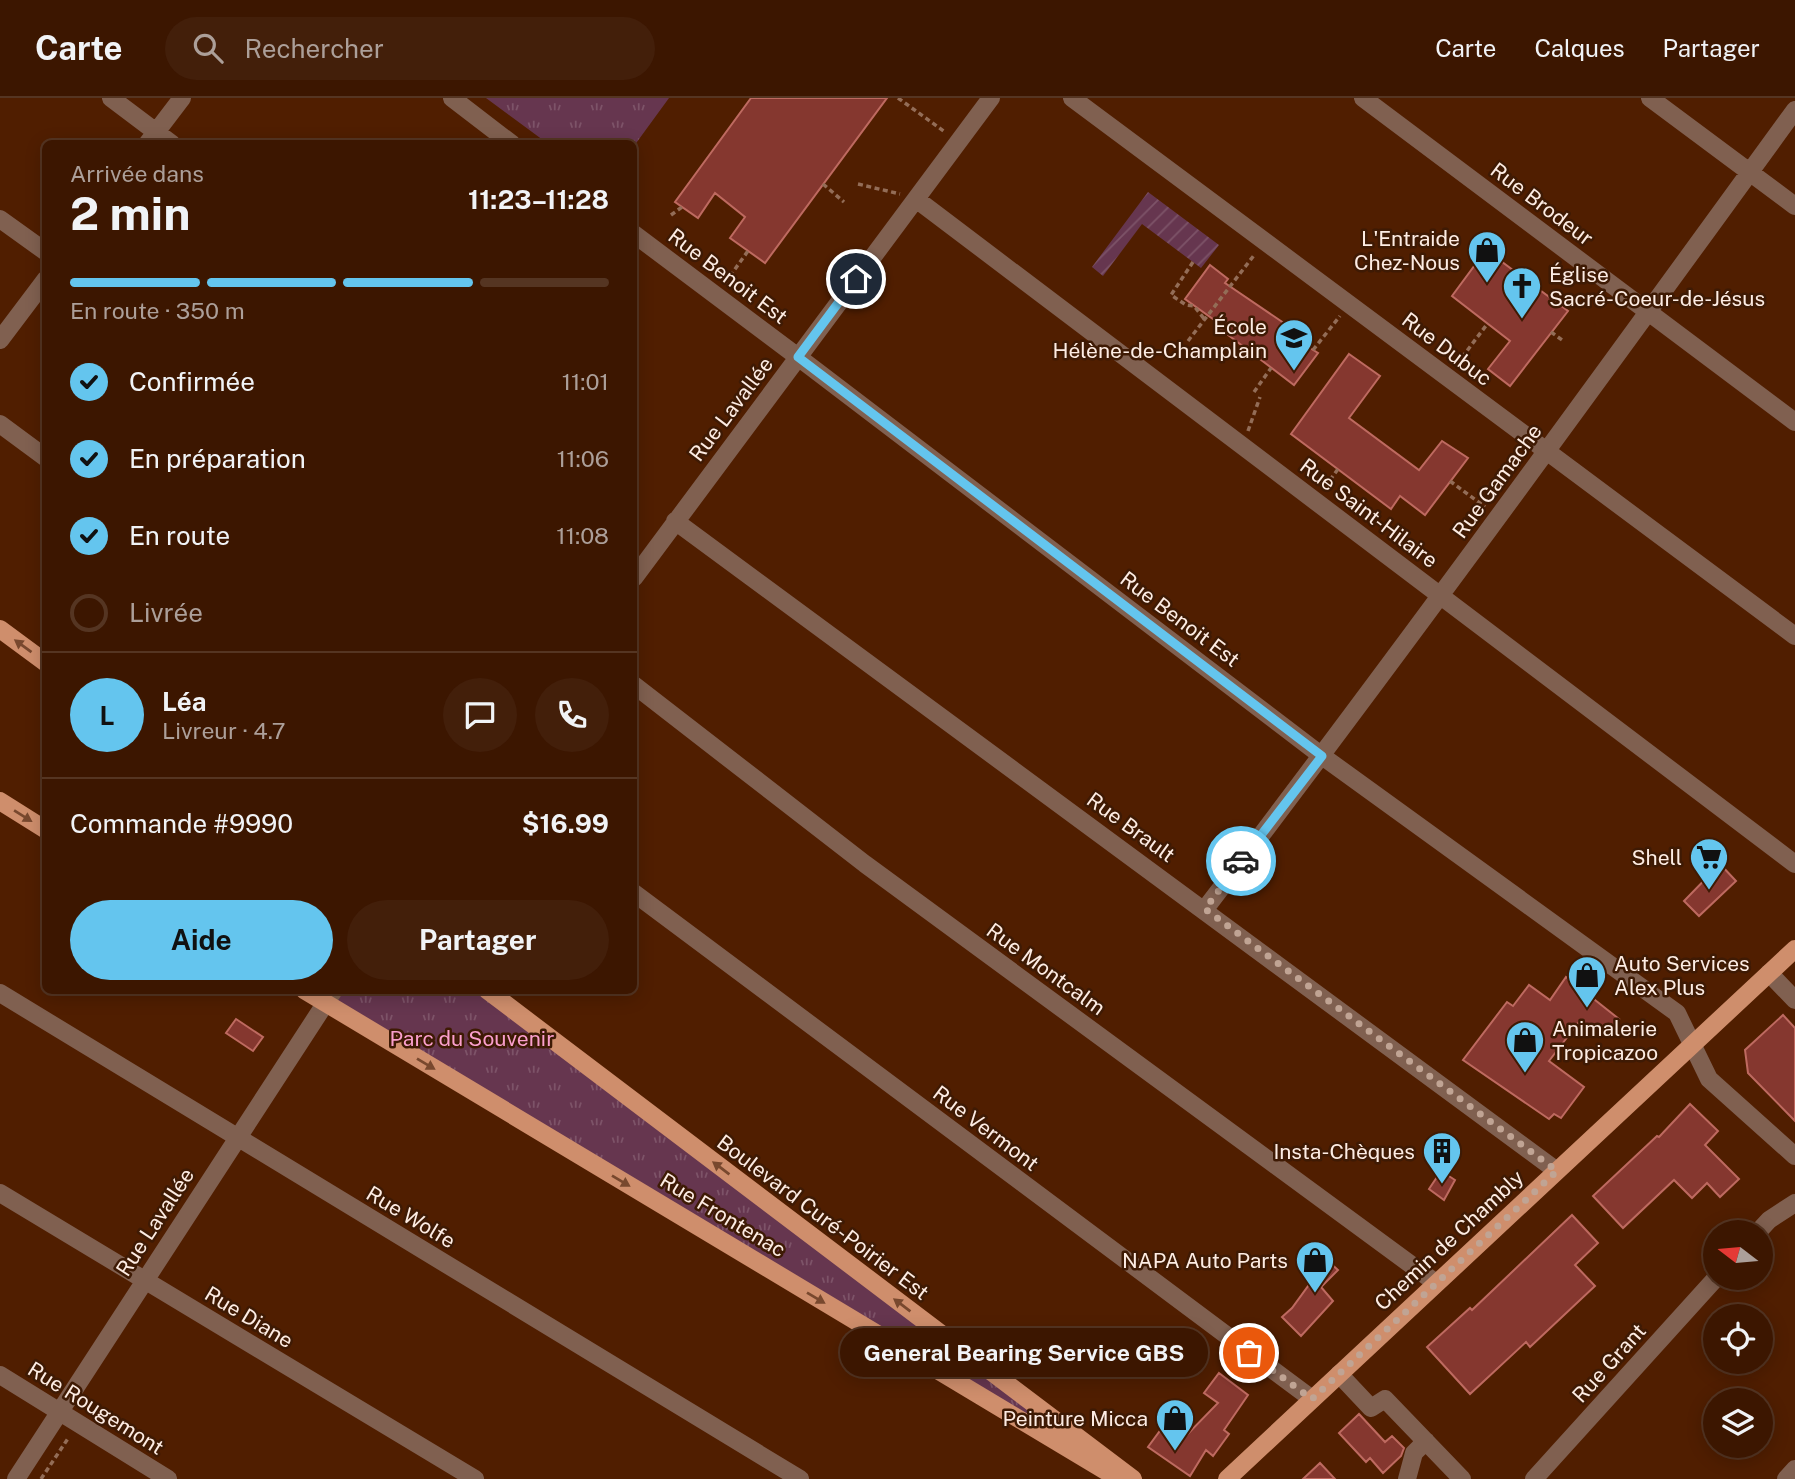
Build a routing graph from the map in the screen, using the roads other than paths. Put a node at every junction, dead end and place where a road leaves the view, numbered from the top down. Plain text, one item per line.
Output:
1 (111, 98) edge
2 (182, 98) edge
3 (452, 98) edge
4 (991, 98) edge
5 (1072, 98) edge
6 (1363, 98) edge
7 (1650, 98) edge
8 (1795, 110) edge
9 (152, 138) edge
10 (507, 140) edge
11 (1750, 172) junction
12 (916, 198) junction
13 (1795, 206) edge
14 (0, 219) edge
15 (637, 236) edge
16 (42, 250) edge
17 (42, 284) edge
18 (1648, 312) junction
19 (0, 340) edge
20 (798, 357) junction
21 (1795, 422) edge
22 (0, 424) edge
23 (1547, 452) junction
24 (42, 455) edge
25 (676, 521) junction
26 (637, 574) edge
27 (1441, 596) junction
28 (0, 629) edge
29 (1795, 636) edge
30 (42, 660) edge
31 (637, 687) edge
32 (1322, 756) junction
33 (0, 802) edge
34 (42, 828) edge
35 (1795, 864) edge
36 (637, 894) edge
37 (1205, 909) junction
38 (1795, 949) edge
39 (1769, 973) junction
40 (0, 993) edge
41 (492, 994) edge
42 (329, 997) edge
43 (1795, 1000) edge
44 (1693, 1044) junction
45 (237, 1138) junction
46 (1792, 1149) edge
47 (1557, 1171) junction
48 (0, 1193) edge
49 (1795, 1203) edge
50 (1769, 1220) edge
51 (144, 1281) junction
52 (1436, 1283) junction
53 (1705, 1290) edge
54 (1339, 1374) junction
55 (0, 1375) edge
56 (1312, 1399) junction
57 (60, 1411) junction
58 (1426, 1441) junction
59 (1093, 1464) junction
60 (1795, 1469) edge
61 (16, 1479) edge
62 (168, 1479) edge
63 (475, 1479) edge
64 (800, 1479) edge
65 (1106, 1479) edge
66 (1119, 1479) edge
67 (1133, 1479) edge
68 (1227, 1479) edge
69 (1407, 1479) edge
70 (1462, 1479) edge
71 (1534, 1479) edge
72 (1786, 1479) edge

1 - 9 street
2 - 9 street
3 - 10 street
4 - 12 street, Rue Lavallée
5 - 23 street, Rue Dubuc
6 - 18 street, Rue Brodeur
7 - 11 street
8 - 11 street, Rue Gamache
11 - 13 street
11 - 18 street, Rue Gamache
12 - 20 street, Rue Lavallée
12 - 27 street, Rue Saint-Hilaire
14 - 16 street
15 - 20 street, Rue Benoit Est
17 - 19 street
18 - 21 street, Rue Brodeur
18 - 23 street, Rue Gamache
20 - 25 street, Rue Lavallée
20 - 32 street, Rue Benoit Est
22 - 24 street
23 - 27 street, Rue Gamache
23 - 29 street, Rue Dubuc
25 - 26 street, Rue Lavallée
25 - 37 street, Rue Brault
27 - 32 street, Rue Gamache
27 - 35 street, Rue Saint-Hilaire
30 -> 28 main road
31 - 52 street, Rue Montcalm
32 - 37 street, Rue Gamache
32 - 44 street, Rue Benoit Est
33 -> 34 main road
36 - 56 street, Rue Vermont
37 - 47 street, Rue Brault
38 - 39 main road, Chemin de Chambly
39 - 43 street
39 - 44 main road, Chemin de Chambly
40 - 45 street, Rue Wolfe
67 -> 41 main road, Boulevard Curé-Poirier Est
42 - 45 street, Rue Lavallée
42 -> 59 main road, Rue Frontenac
44 - 46 street, Rue Benoit Est
44 - 47 main road, Chemin de Chambly
45 - 51 street, Rue Lavallée
45 - 64 street, Rue Wolfe
47 - 52 main road, Chemin de Chambly
48 - 51 street, Rue Diane
49 - 50 street
51 - 57 street, Rue Lavallée
51 - 63 street, Rue Diane
52 - 54 main road, Chemin de Chambly
53 - 71 street, Rue Grant
54 - 56 main road, Chemin de Chambly
54 - 58 street
55 - 57 street, Rue Rougemont
56 - 68 main road, Chemin de Chambly
57 - 61 street, Rue Lavallée
57 - 62 street, Rue Rougemont
58 - 69 street
58 - 70 street
59 - 65 main road
59 - 66 main road, Rue Frontenac
60 - 72 street

